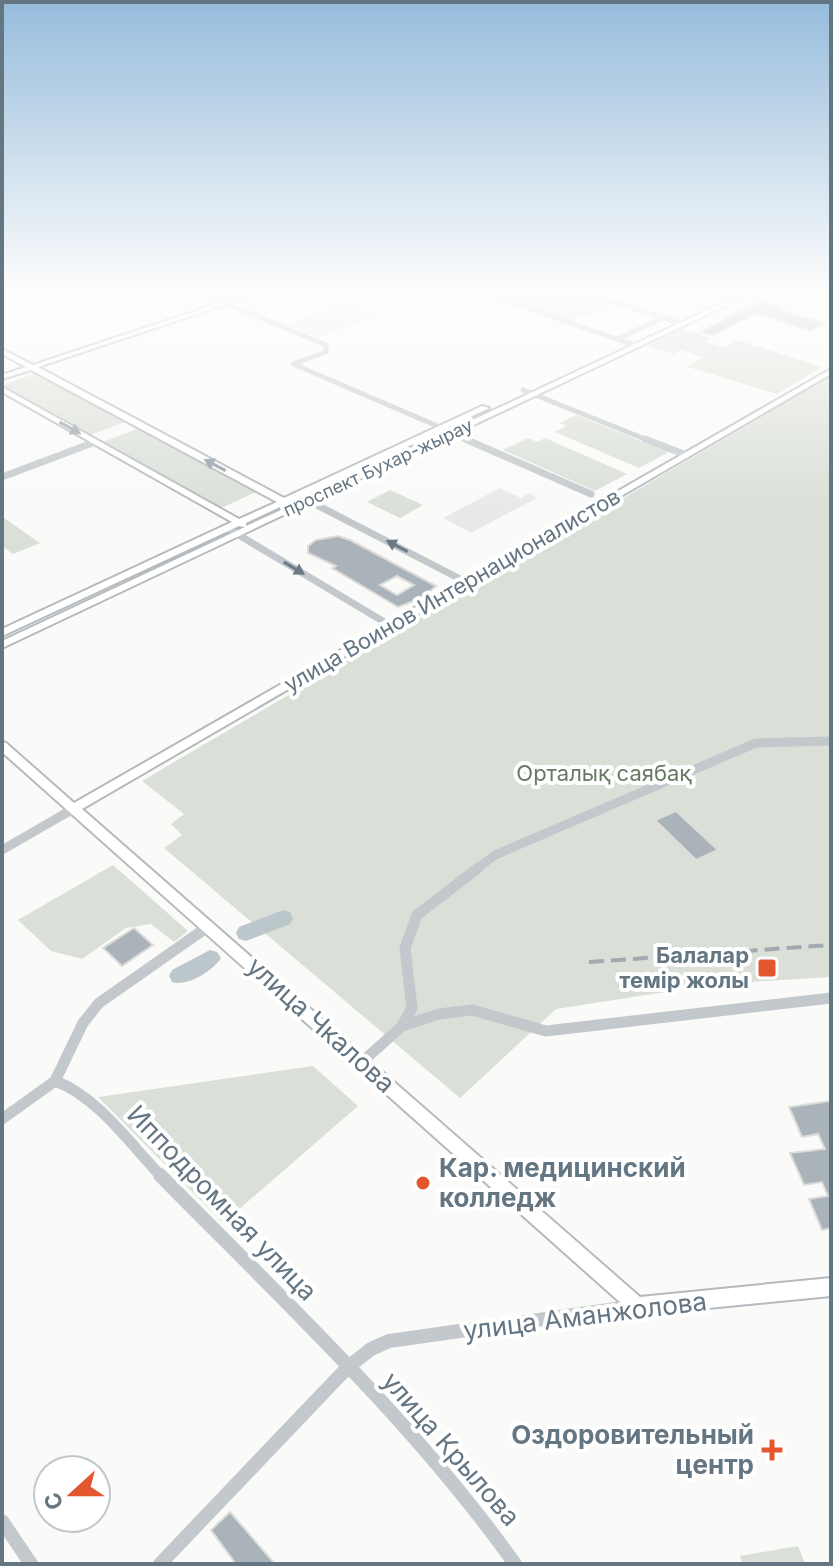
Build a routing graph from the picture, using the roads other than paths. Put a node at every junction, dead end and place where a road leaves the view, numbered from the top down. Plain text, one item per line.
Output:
1 (25, 364) edge
2 (44, 364) edge
3 (293, 364) edge
4 (579, 364) edge
5 (598, 364) edge
6 (32, 368) junction
7 (831, 371) edge
8 (2, 377) edge
9 (2, 389) edge
10 (523, 390) junction
11 (534, 394) junction
12 (442, 428) junction
13 (452, 433) junction
14 (95, 442) junction
15 (686, 455) junction
16 (2, 477) edge
17 (591, 494) dead end
18 (309, 501) junction
19 (283, 502) junction
20 (294, 508) junction
21 (239, 523) junction
22 (227, 528) junction
23 (249, 528) junction
24 (237, 534) junction
25 (466, 582) junction
26 (391, 626) junction
27 (2, 633) edge
28 (2, 645) edge
29 (831, 741) edge
30 (2, 746) edge
31 (73, 809) junction
32 (2, 850) edge
33 (209, 926) junction
34 (831, 998) edge
35 (402, 1026) junction
36 (362, 1062) junction
37 (55, 1081) junction
38 (2, 1119) edge
39 (831, 1287) edge
40 (637, 1306) junction
41 (348, 1367) junction
42 (2, 1521) edge
43 (31, 1564) edge
44 (160, 1564) edge
45 (515, 1564) edge

1 - 6 main road
2 - 6 main road
3 - 12 street
4 - 10 main road, проспект Бухар-жырау
5 - 11 main road, проспект Бухар-жырау
6 - 8 main road
19 -> 6 main road
7 - 15 main road, улица Воинов Интернационалистов
9 -> 14 main road
10 - 11 street
10 - 12 main road, проспект Бухар-жырау
11 - 13 main road, проспект Бухар-жырау
11 - 15 street
12 - 19 main road, проспект Бухар-жырау
13 - 17 street
13 - 18 main road, проспект Бухар-жырау
14 - 16 street
14 - 21 main road
15 - 25 main road, улица Воинов Интернационалистов
18 - 20 main road, проспект Бухар-жырау
25 -> 18 street
19 - 20 main road
19 - 21 main road, проспект Бухар-жырау
20 - 23 main road, проспект Бухар-жырау
21 - 22 main road, проспект Бухар-жырау
21 - 23 main road
22 - 24 street
22 - 27 main road, проспект Бухар-жырау
23 - 24 main road, проспект Бухар-жырау
24 -> 26 street
24 - 28 main road, проспект Бухар-жырау
25 - 26 main road, улица Воинов Интернационалистов
26 - 31 main road, улица Воинов Интернационалистов
29 - 35 street
30 - 31 main road, улица Чкалова
31 - 32 street
31 - 33 main road, улица Чкалова
33 - 36 main road, улица Чкалова
33 - 37 street
34 - 35 street
35 - 36 street
36 - 40 main road, улица Чкалова
37 - 38 street
37 - 41 street, Ипподромная улица
39 - 40 main road, улица Аманжолова
40 - 41 street, улица Аманжолова
41 - 44 street, улица Аманжолова
41 - 45 street, улица Крылова
42 - 43 street

